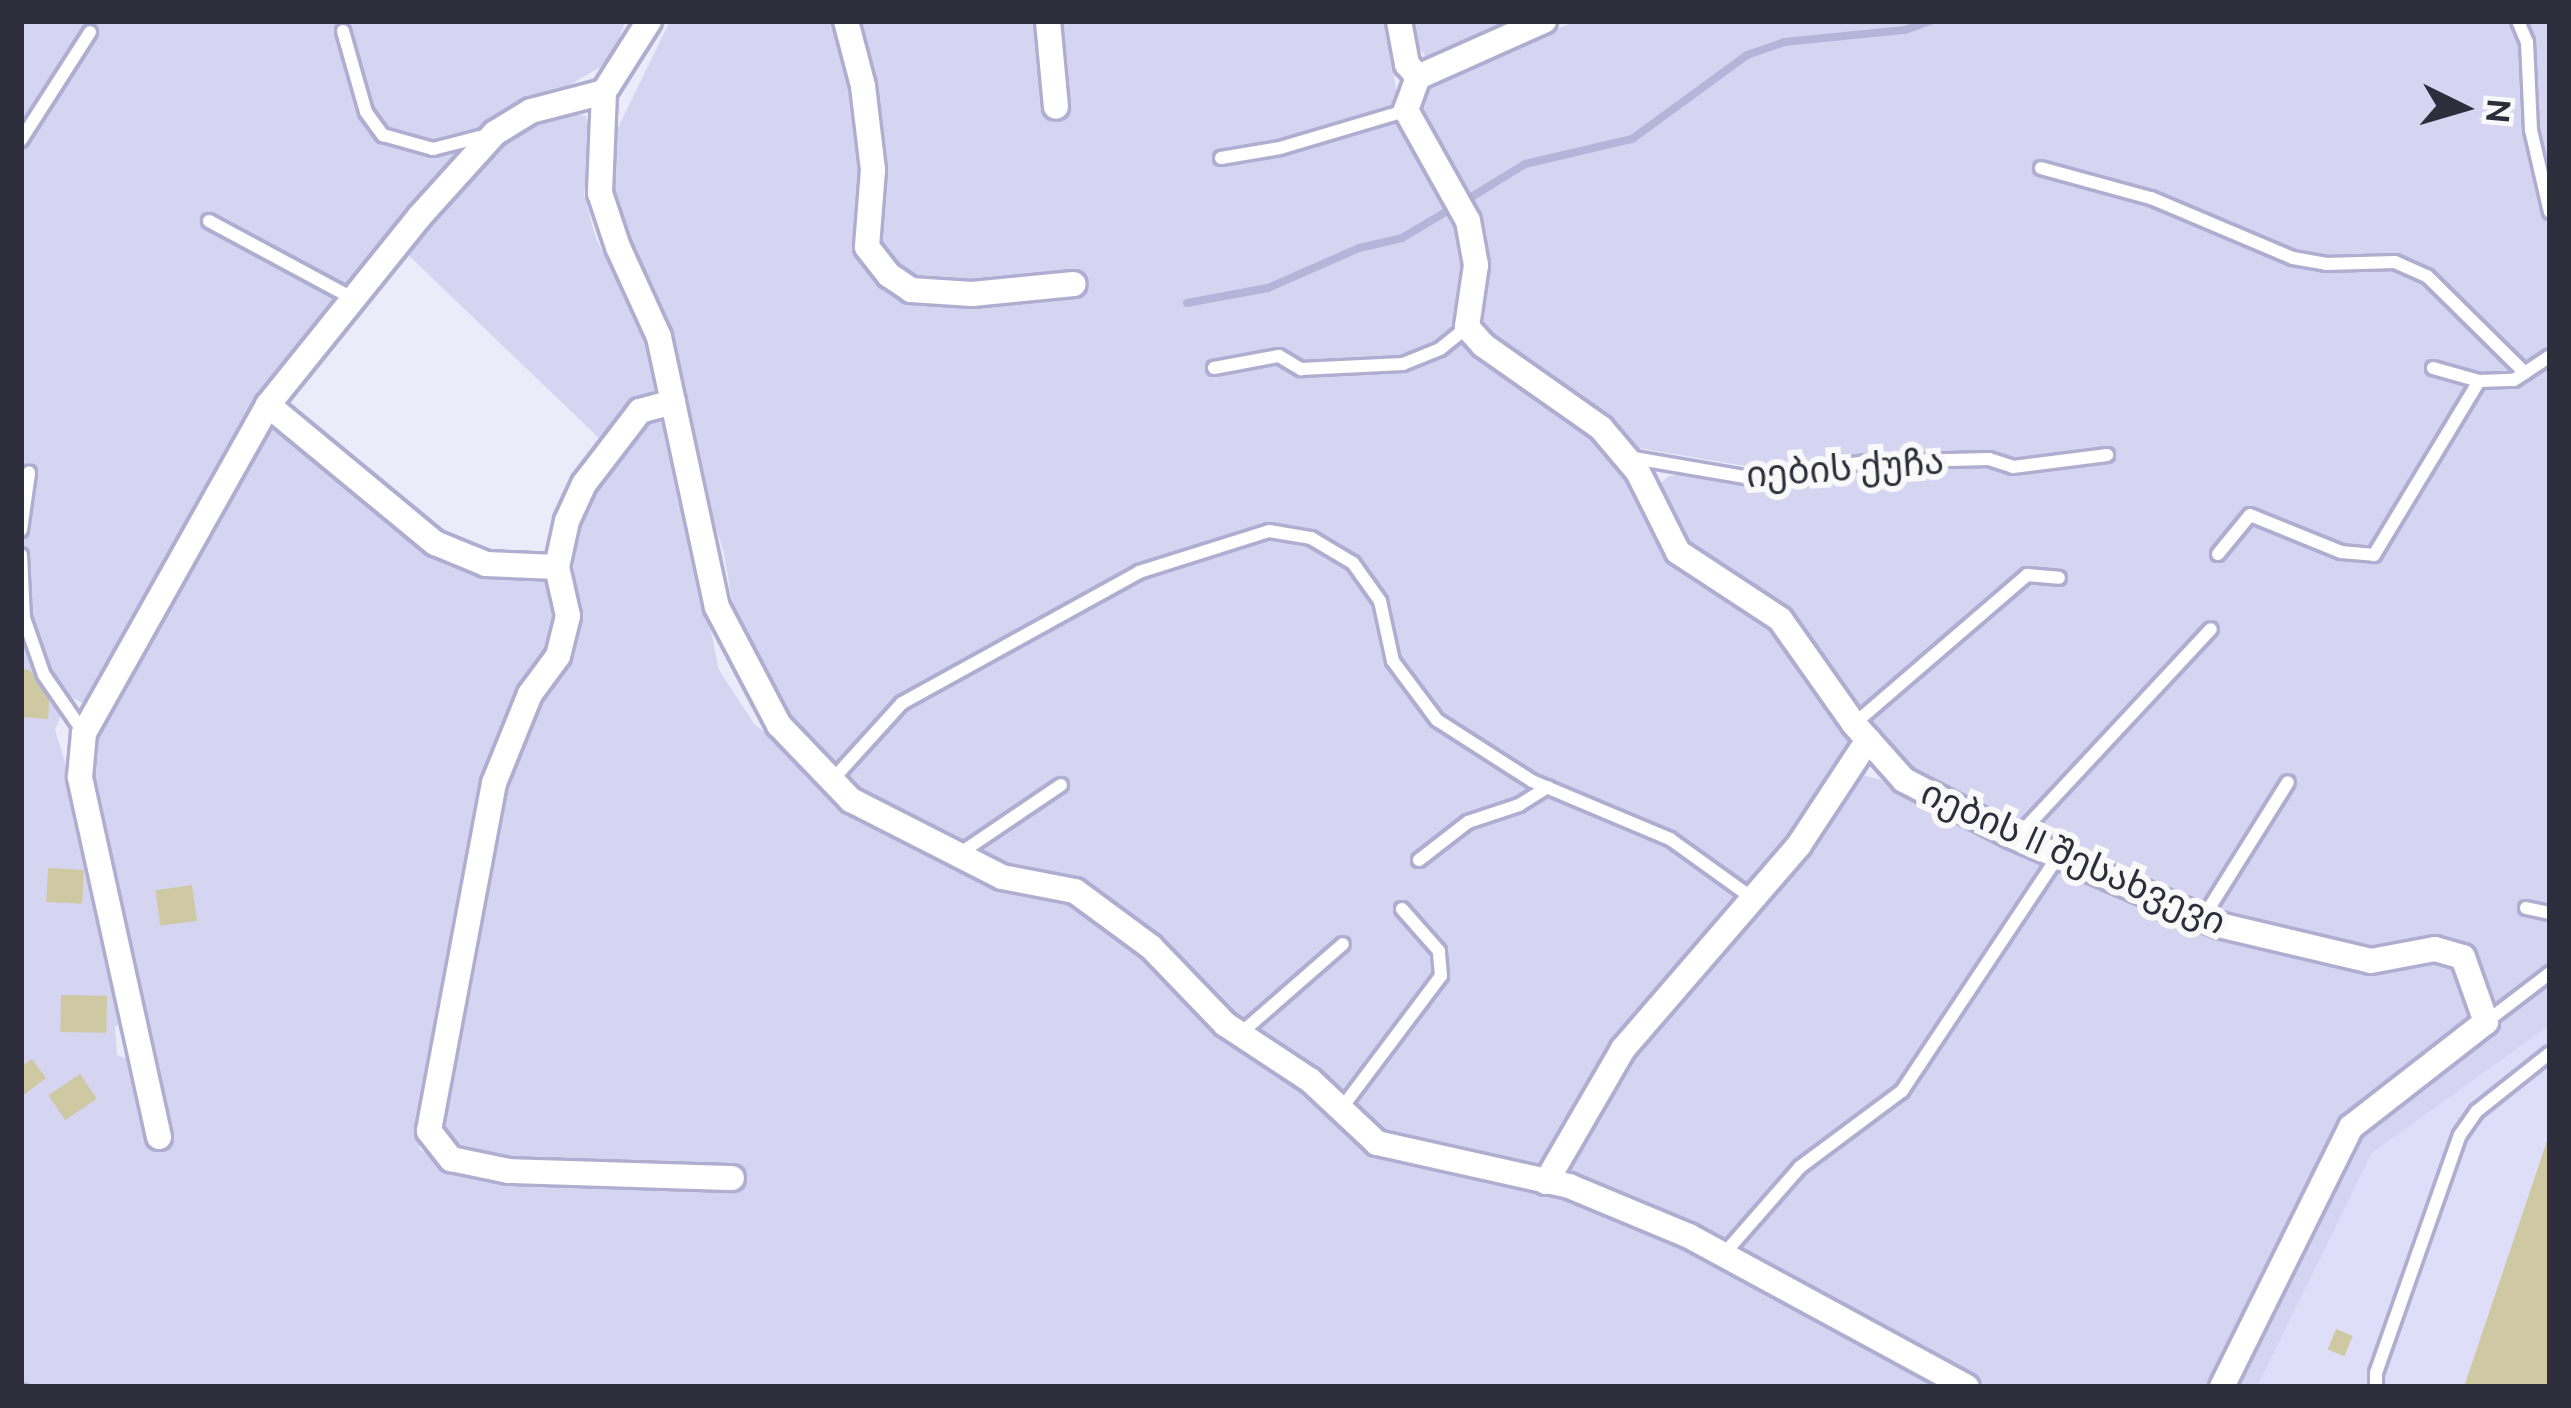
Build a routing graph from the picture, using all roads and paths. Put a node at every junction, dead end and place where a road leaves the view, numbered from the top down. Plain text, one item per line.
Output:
1 (649, 21) edge
2 (846, 21) edge
3 (1048, 21) edge
4 (1400, 21) edge
5 (1544, 21) edge
6 (2518, 21) edge
7 (343, 31) dead end
8 (90, 32) dead end
9 (1418, 77) junction
10 (604, 92) junction
11 (1056, 107) dead end
12 (1406, 110) junction
13 (2550, 124) edge
14 (2531, 130) junction
15 (495, 134) junction
16 (21, 140) edge
17 (1221, 158) dead end
18 (2041, 168) dead end
19 (2550, 212) edge
20 (208, 221) dead end
21 (1074, 284) dead end
22 (353, 299) junction
23 (1467, 327) junction
24 (2550, 356) edge
25 (1214, 368) dead end
26 (2433, 368) dead end
27 (2525, 373) junction
28 (2479, 381) junction
29 (673, 402) junction
30 (268, 405) junction
31 (2107, 454) dead end
32 (1625, 456) junction
33 (29, 473) dead end
34 (21, 530) edge
35 (2218, 554) dead end
36 (21, 555) edge
37 (557, 567) junction
38 (2059, 578) dead end
39 (2211, 629) dead end
40 (1861, 732) junction
41 (84, 733) junction
42 (835, 778) junction
43 (2288, 782) dead end
44 (1060, 785) dead end
45 (1548, 787) junction
46 (2017, 838) junction
47 (958, 855) junction
48 (2058, 856) junction
49 (1419, 860) dead end
50 (1754, 898) junction
51 (2526, 908) dead end
52 (1402, 909) dead end
53 (2550, 913) edge
54 (2203, 918) junction
55 (1343, 944) dead end
56 (2550, 973) edge
57 (2486, 1022) junction
58 (1240, 1034) junction
59 (2550, 1053) edge
60 (1341, 1109) junction
61 (158, 1137) dead end
62 (732, 1178) dead end
63 (1546, 1182) junction
64 (1722, 1256) junction
65 (1967, 1387) edge
66 (2222, 1387) edge
67 (2376, 1387) edge

1 - 10 street
2 - 21 street
3 - 11 street
4 - 9 street
5 - 9 street
6 - 14 lane
7 - 15 lane
8 - 16 lane
9 - 12 street
10 - 15 street
10 - 29 street
12 - 17 lane
12 - 23 street
13 - 14 lane
14 - 19 lane
15 - 22 street
18 - 27 lane
20 - 22 lane
22 - 30 street
23 - 25 lane
23 - 32 street
24 - 27 lane
26 - 28 lane
27 - 28 lane
28 - 35 lane
29 - 37 street
29 - 42 street
30 - 37 street
30 - 41 street
31 - 32 lane, იების ქუჩა
32 - 40 street, იების II შესახვევი
33 - 34 lane
36 - 41 lane
37 - 62 street
38 - 40 lane
39 - 46 lane
40 - 46 street, იების II შესახვევი
40 - 50 street
41 - 61 street
42 - 45 lane
42 - 47 street
43 - 54 lane
44 - 47 lane
45 - 49 lane
45 - 50 lane
46 - 48 street, იების II შესახვევი
47 - 58 street
48 - 54 street, იების II შესახვევი
48 - 64 lane
50 - 63 street
51 - 53 lane
52 - 60 lane
54 - 57 street, იების II შესახვევი
55 - 58 lane
56 - 57 lane
57 - 66 street
58 - 60 street
59 - 67 lane
60 - 63 street
63 - 64 street
64 - 65 street

